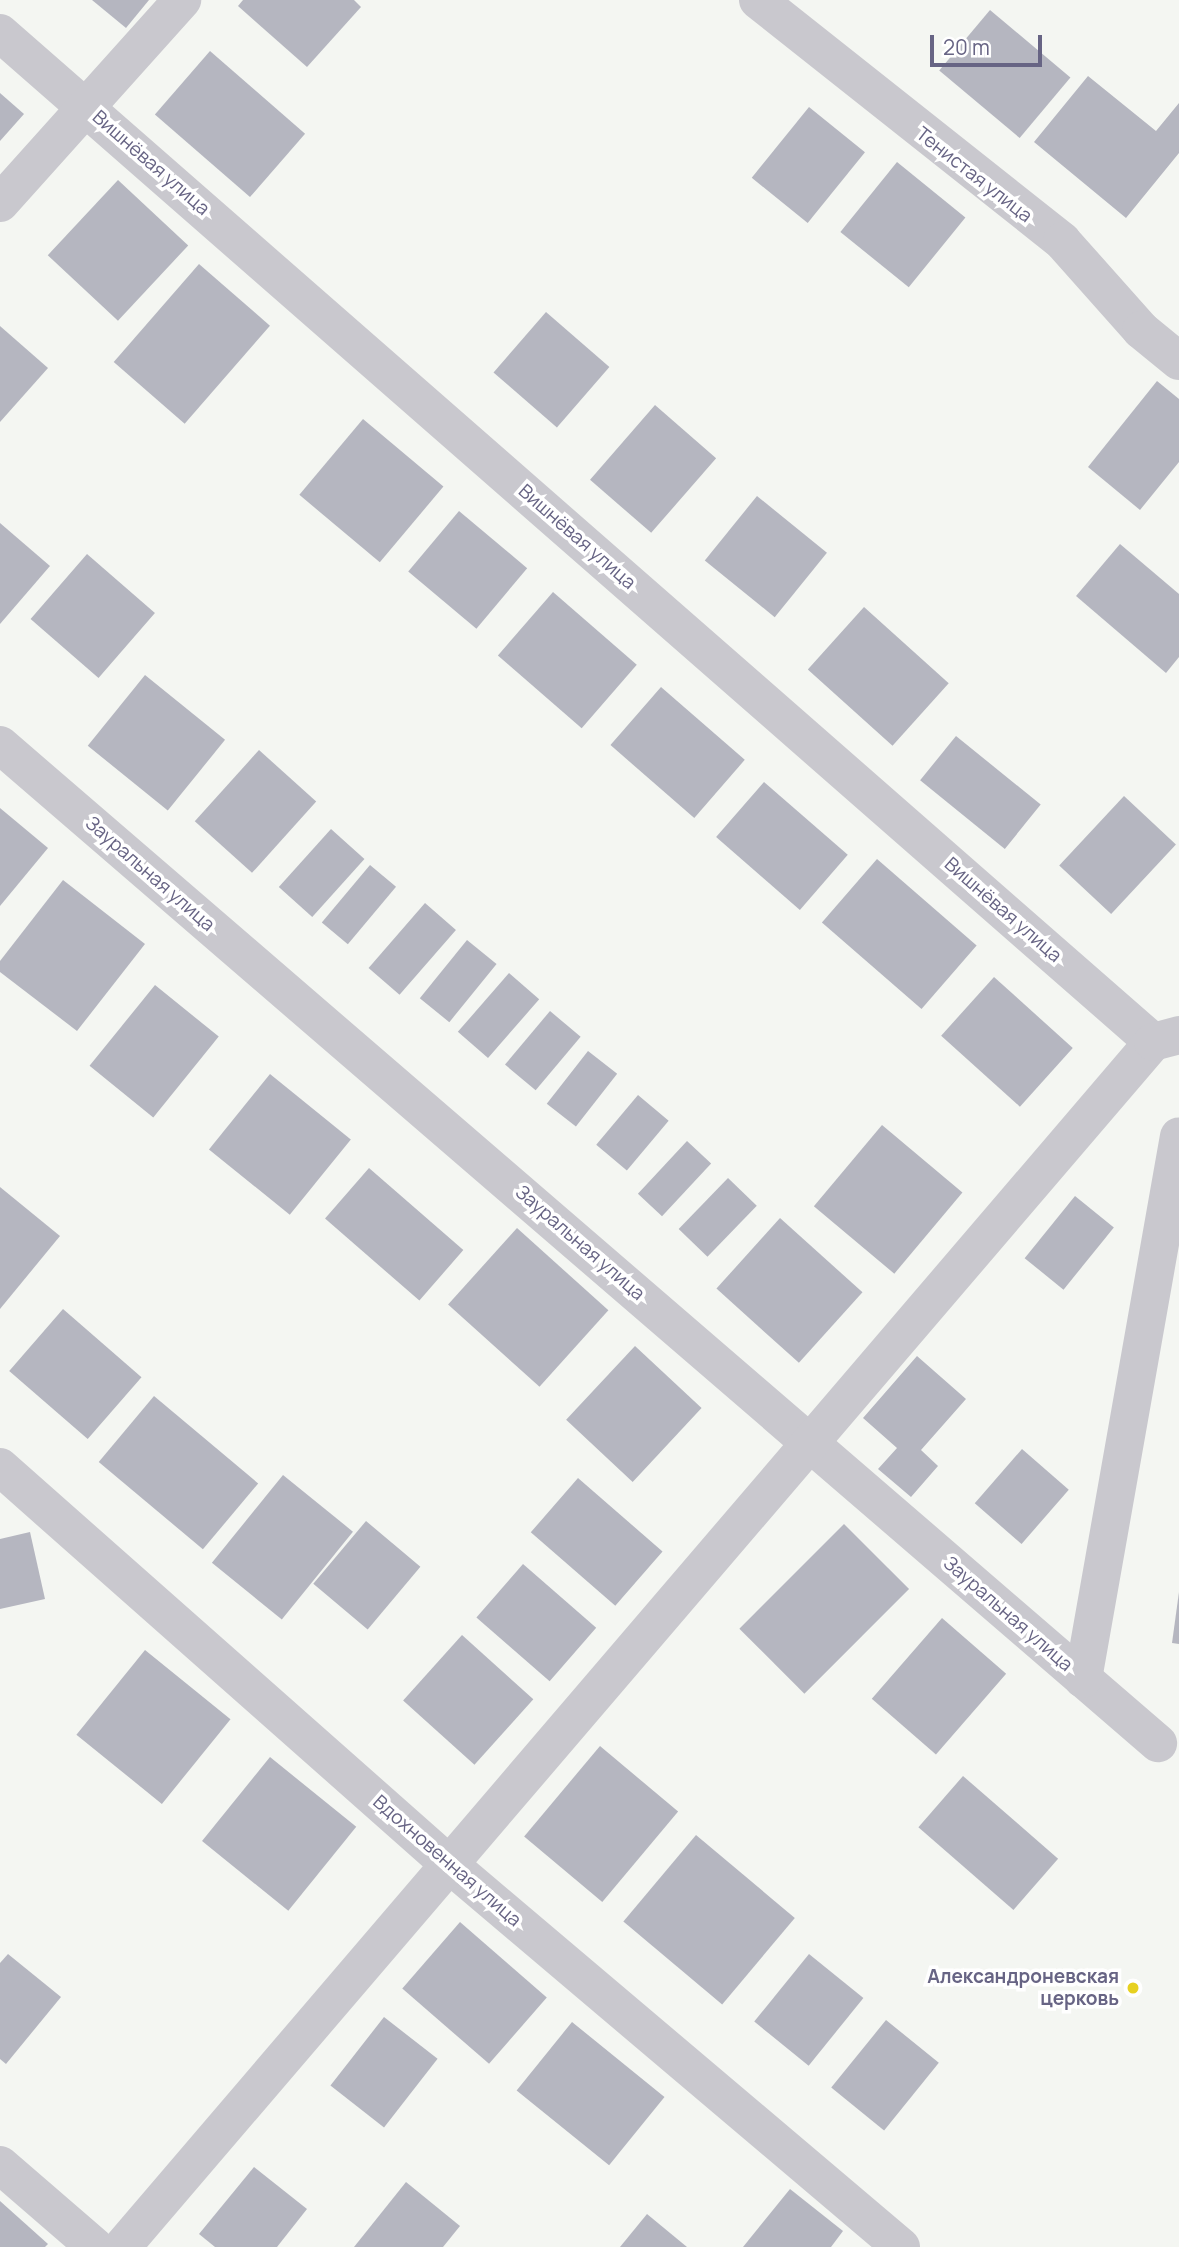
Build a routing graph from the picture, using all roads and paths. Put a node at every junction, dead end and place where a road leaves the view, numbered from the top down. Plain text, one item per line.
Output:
1 (182, 0) edge
2 (758, 0) edge
3 (0, 33) edge
4 (87, 107) junction
5 (0, 203) edge
6 (1179, 360) edge
7 (0, 745) edge
8 (1166, 1038) edge
9 (1179, 1136) edge
10 (813, 1444) junction
11 (0, 1467) edge
12 (1083, 1679) junction
13 (1158, 1744) dead end
14 (450, 1865) junction
15 (0, 2165) edge
16 (95, 2247) edge
17 (121, 2247) edge
18 (901, 2247) edge

1 - 4 street
2 - 6 street, Тенистая улица
3 - 4 street, Вишнёвая улица
4 - 5 street
4 - 8 street, Вишнёвая улица
7 - 10 street, Зауральная улица
8 - 10 street
9 - 12 street
10 - 12 street, Зауральная улица
10 - 14 street
11 - 14 street, Вдохновенная улица
12 - 13 street, Зауральная улица
14 - 17 street
14 - 18 street, Вдохновенная улица
15 - 16 street

